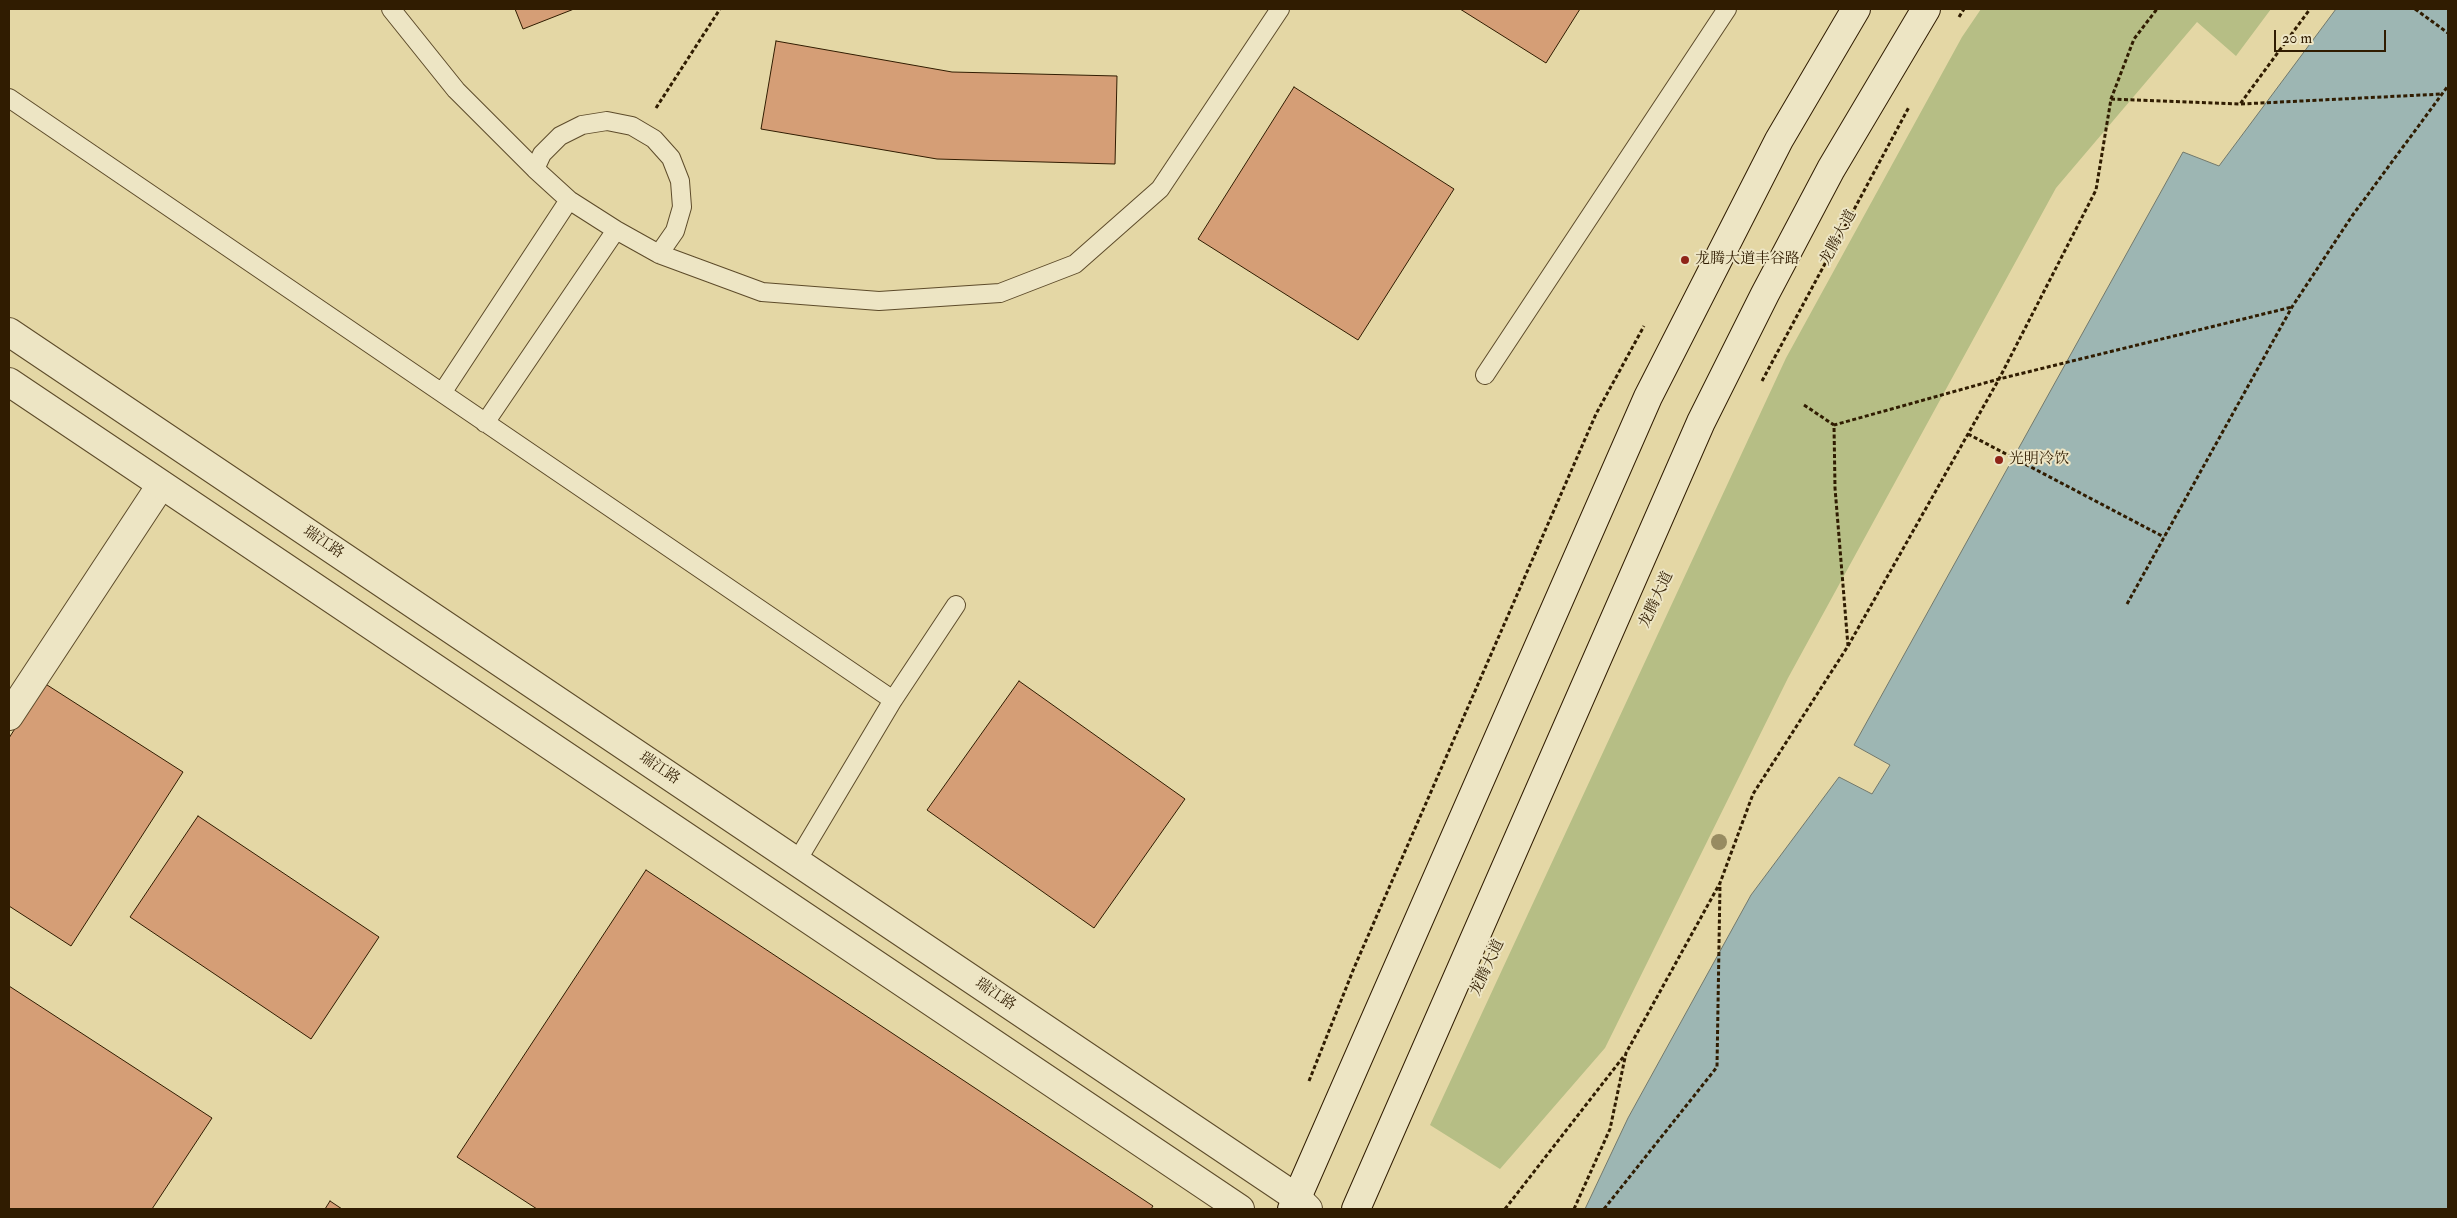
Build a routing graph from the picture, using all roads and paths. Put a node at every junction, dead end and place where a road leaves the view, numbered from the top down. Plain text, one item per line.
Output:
1 (391, 9) edge
2 (720, 9) edge
3 (1280, 9) edge
4 (1727, 9) edge
5 (1856, 9) edge
6 (1926, 9) edge
7 (1964, 9) edge
8 (2157, 9) edge
9 (2310, 9) edge
10 (2415, 9) edge
11 (1957, 21) dead end
12 (2448, 33) edge
13 (2448, 86) edge
14 (2442, 94) junction
15 (9, 98) edge
16 (2111, 99) junction
17 (2240, 104) junction
18 (1910, 105) dead end
19 (641, 132) junction
20 (535, 169) junction
21 (569, 200) junction
22 (616, 230) junction
23 (659, 254) junction
24 (2292, 306) junction
25 (9, 332) edge
26 (1485, 375) dead end
27 (1999, 379) junction
28 (9, 382) edge
29 (1759, 386) dead end
30 (442, 393) junction
31 (1804, 405) dead end
32 (485, 423) junction
33 (1834, 425) junction
34 (1968, 434) junction
35 (161, 485) junction
36 (2164, 537) junction
37 (2128, 604) dead end
38 (956, 605) dead end
39 (1848, 646) junction
40 (893, 700) junction
41 (9, 716) edge
42 (797, 862) junction
43 (1720, 883) junction
44 (1626, 1053) junction
45 (1299, 1205) edge
46 (1240, 1209) edge
47 (1356, 1209) edge
48 (1505, 1209) edge
49 (1574, 1209) edge
50 (1604, 1209) edge

1 - 20 lane
2 - 19 path
3 - 23 lane
4 - 26 lane
5 - 45 street
6 - 47 street, 龙腾大道
7 - 11 path
8 - 16 path
9 - 17 path
10 - 12 path
13 - 14 path
14 - 17 path
14 - 24 path
15 - 30 lane
16 - 17 path
16 - 27 path
18 - 29 path, 龙腾大道
19 - 20 lane
19 - 23 lane
20 - 21 lane
21 - 22 lane
21 - 30 lane
22 - 23 lane
22 - 32 lane
24 - 27 path
24 - 36 path
25 - 42 street, 瑞江路
27 - 33 path
27 - 34 path
28 - 35 street
30 - 32 lane
31 - 33 path
32 - 40 lane
33 - 39 path
34 - 36 path
34 - 39 path
35 - 41 street
35 - 46 street
36 - 37 path
38 - 40 lane
39 - 43 path
40 - 42 lane
42 - 45 street, 瑞江路
43 - 44 path
43 - 50 path
44 - 48 path
44 - 49 path

